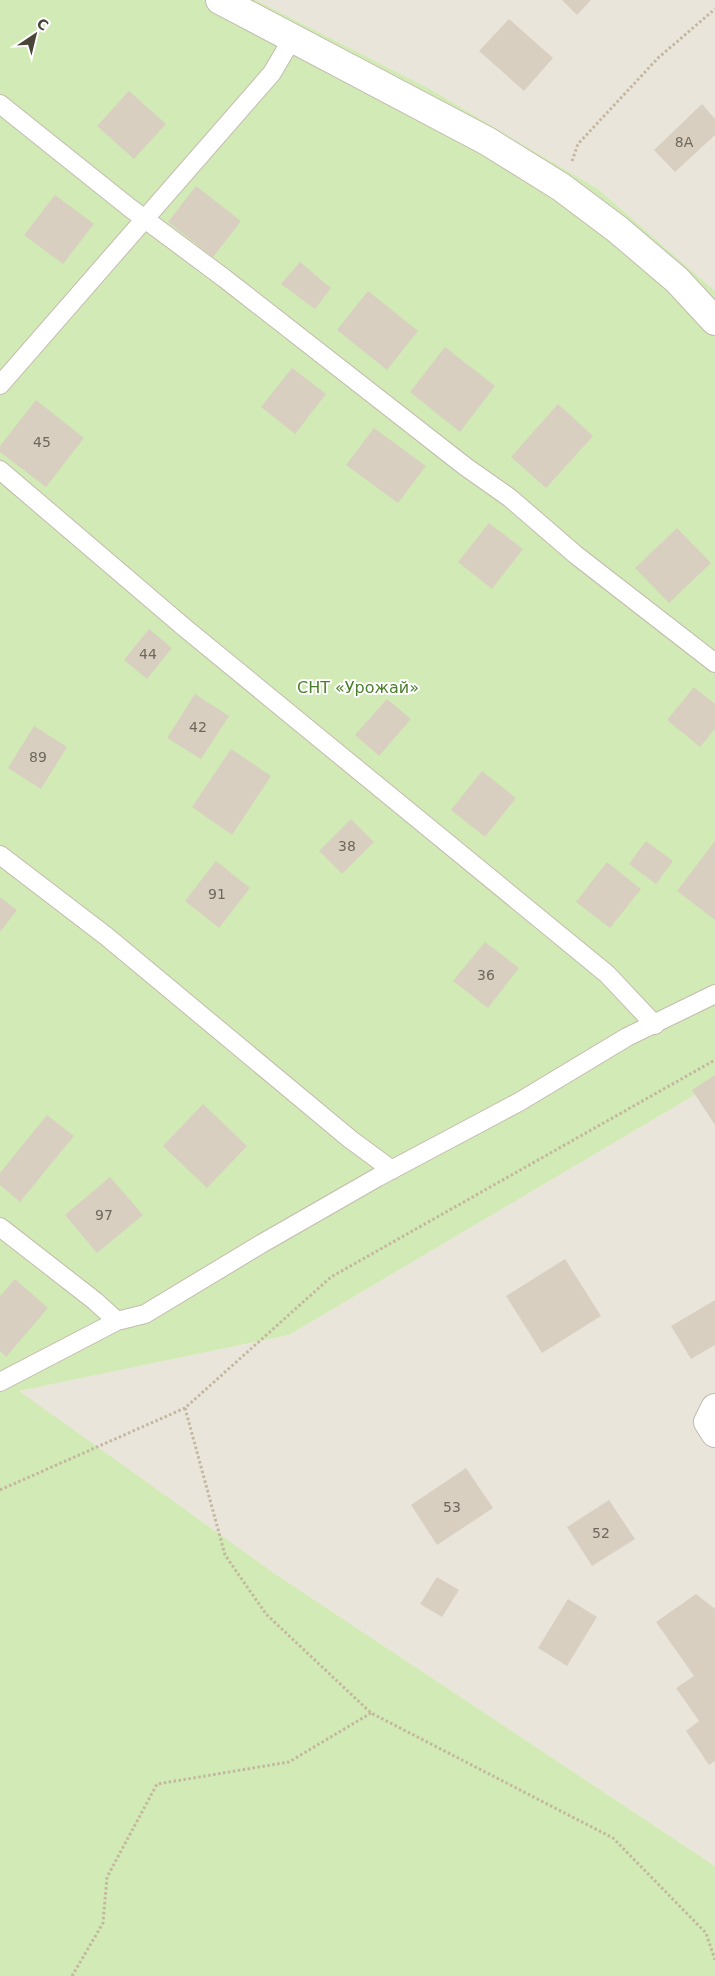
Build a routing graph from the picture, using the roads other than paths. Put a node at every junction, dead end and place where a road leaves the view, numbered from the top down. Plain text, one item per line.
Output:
1 (220, 0) edge
2 (292, 39) junction
3 (0, 104) edge
4 (145, 219) junction
5 (715, 321) edge
6 (0, 385) edge
7 (0, 470) edge
8 (715, 663) edge
9 (0, 855) edge
10 (715, 994) edge
11 (655, 1025) junction
12 (392, 1170) junction
13 (0, 1227) edge
14 (117, 1321) junction
15 (0, 1382) edge
16 (715, 1408) edge
17 (715, 1433) edge

1 - 2 street
2 - 4 lane
2 - 5 street
3 - 4 lane
4 - 6 lane
4 - 8 lane
7 - 11 lane
9 - 12 lane
10 - 11 lane
11 - 12 lane
12 - 14 lane
13 - 14 lane
14 - 15 lane
16 - 17 street

